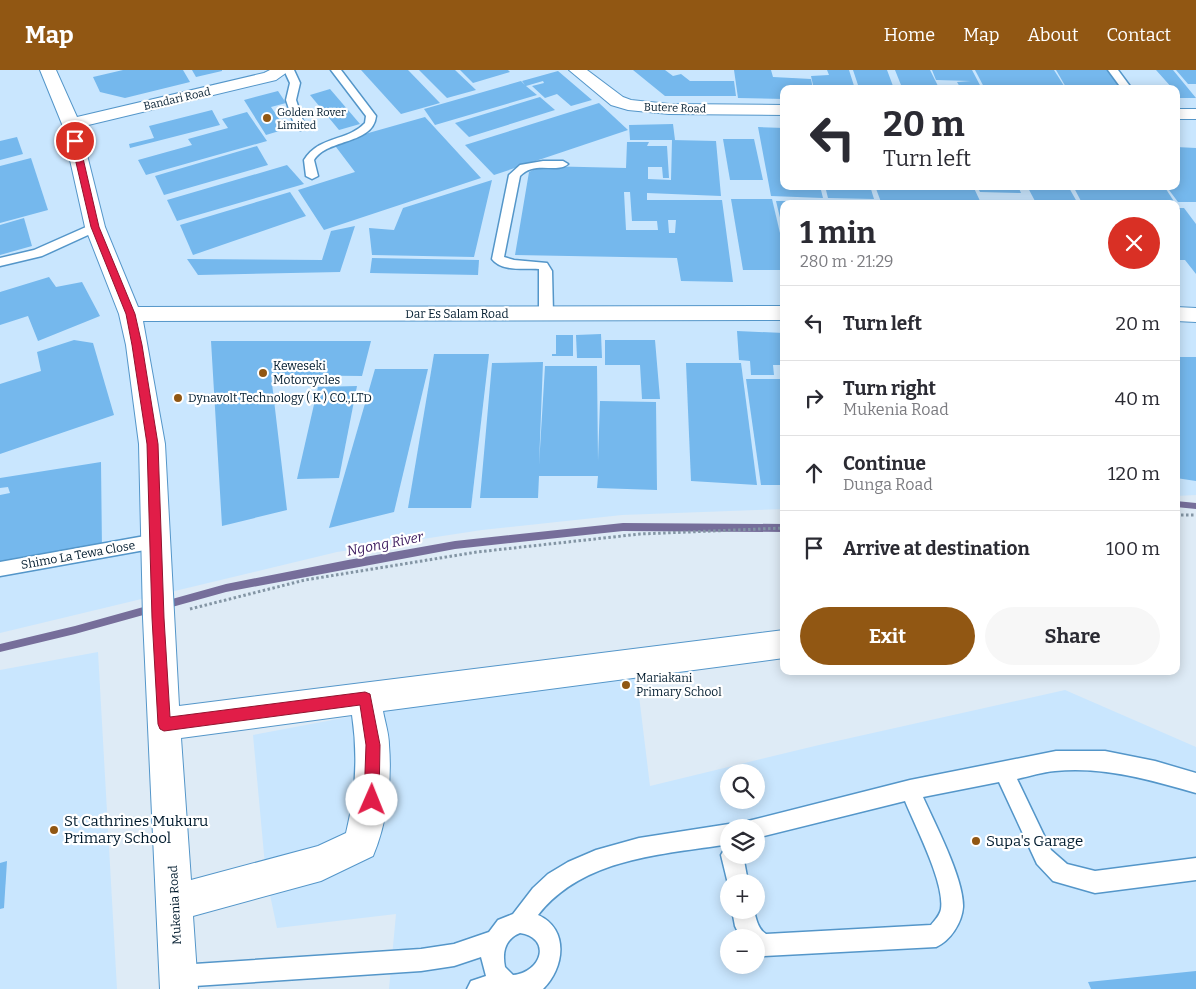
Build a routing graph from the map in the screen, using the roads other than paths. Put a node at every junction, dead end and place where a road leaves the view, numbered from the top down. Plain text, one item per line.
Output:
1 (48, 70) edge
2 (289, 70) edge
3 (336, 70) edge
4 (577, 70) edge
5 (1113, 70) edge
6 (272, 72) edge
7 (1124, 85) edge
8 (780, 110) edge
9 (1180, 114) edge
10 (1196, 114) edge
11 (71, 124) junction
12 (300, 127) dead end
13 (562, 164) dead end
14 (312, 176) dead end
15 (95, 227) junction
16 (0, 262) edge
17 (780, 313) edge
18 (130, 314) junction
19 (546, 314) junction
20 (1180, 314) edge
21 (1196, 315) edge
22 (156, 550) junction
23 (0, 569) edge
24 (780, 645) edge
25 (365, 698) junction
26 (164, 724) junction
27 (1004, 772) junction
28 (1196, 784) edge
29 (910, 790) junction
30 (765, 826) edge
31 (720, 836) edge
32 (1196, 869) edge
33 (174, 902) junction
34 (520, 922) junction
35 (496, 941) junction
36 (765, 945) edge
37 (179, 982) edge
38 (507, 986) junction
39 (538, 986) edge
40 (479, 989) edge

1 - 11 street, Mukenia Road
2 - 12 lane
3 - 14 lane
4 - 8 street, Butere Road
5 - 7 lane
6 - 11 street, Bandari Road
9 - 10 street
11 - 15 street, Mukenia Road
13 - 19 lane
15 - 16 lane
15 - 18 street, Mukenia Road
17 - 19 street, Dar Es Salam Road
18 - 19 street, Dar Es Salam Road
18 - 22 street, Mukenia Road
20 - 21 street
22 - 23 lane, Shimo La Tewa Close
22 - 26 street, Mukenia Road
24 - 25 street
25 - 26 street
25 - 33 street
26 - 33 street, Mukenia Road
27 - 28 lane
27 - 29 lane
27 - 32 lane
29 - 30 lane
29 - 36 lane
31 - 34 lane
33 - 37 street, Mukenia Road
34 - 35 lane
34 - 39 lane
35 - 37 lane
35 - 38 lane
38 - 39 lane
38 - 40 lane

